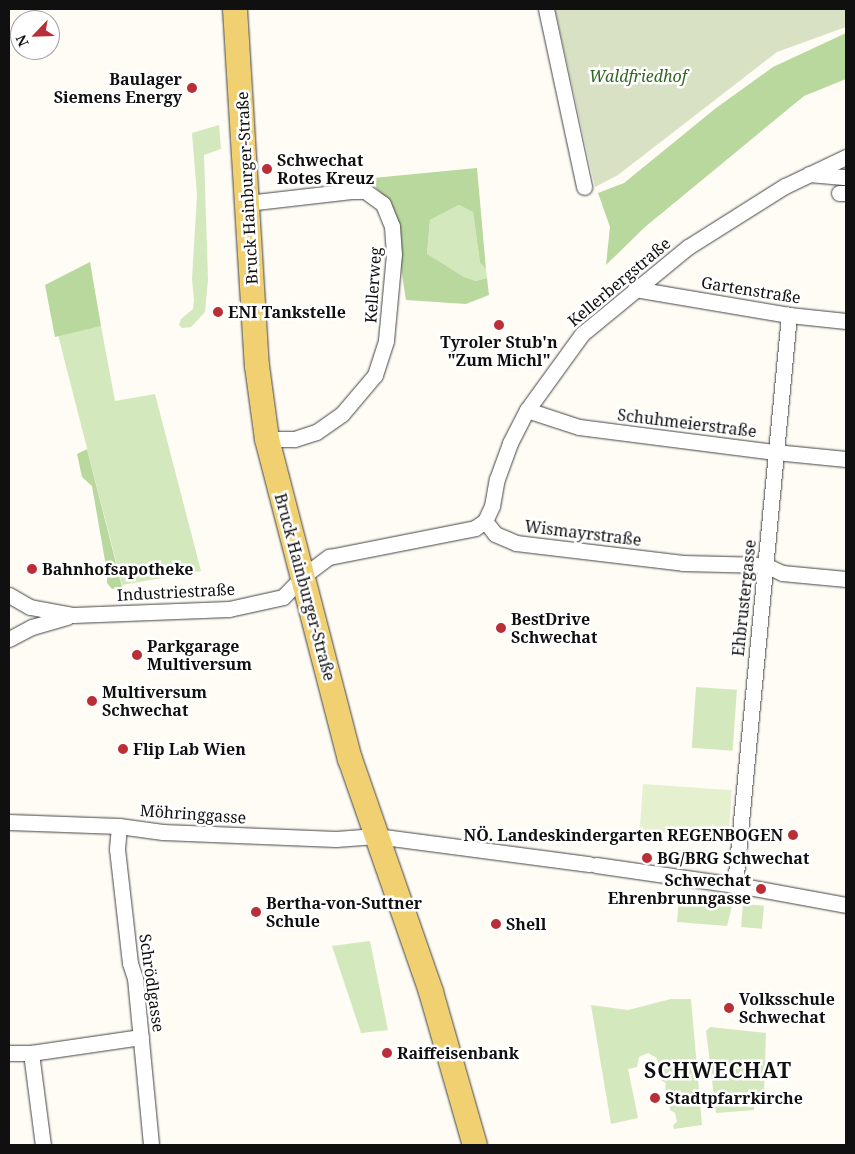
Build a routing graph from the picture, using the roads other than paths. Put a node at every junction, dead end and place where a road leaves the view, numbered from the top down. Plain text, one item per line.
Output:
1 (235, 9) edge
2 (546, 9) edge
3 (846, 157) edge
4 (808, 174) junction
5 (846, 177) edge
6 (584, 187) dead end
7 (247, 203) junction
8 (642, 290) junction
9 (789, 315) junction
10 (846, 321) edge
11 (526, 410) junction
12 (267, 439) junction
13 (775, 452) junction
14 (846, 459) edge
15 (485, 521) junction
16 (765, 565) junction
17 (302, 577) junction
18 (846, 579) edge
19 (14, 598) edge
20 (73, 616) junction
21 (13, 637) edge
22 (9, 822) edge
23 (119, 826) junction
24 (376, 836) junction
25 (735, 885) junction
26 (846, 905) edge
27 (142, 1037) junction
28 (9, 1053) edge
29 (31, 1053) junction
30 (42, 1145) edge
31 (151, 1145) edge
32 (475, 1145) edge

1 - 7 main road, Bruck Hainburger-Straße
2 - 6 street
3 - 4 street, Kellerbergstraße
4 - 5 street
4 - 8 street, Kellerbergstraße
7 - 12 main road, Bruck Hainburger-Straße
7 - 12 street, Kellerweg
8 - 9 street, Gartenstraße
8 - 11 street, Kellerbergstraße
9 - 10 street, Gartenstraße
9 - 13 street, Ehbrustergasse
11 - 13 street, Schuhmeierstraße
11 - 15 street, Kellerbergstraße
12 - 17 main road, Bruck Hainburger-Straße
13 - 14 street, Schuhmeierstraße
13 - 16 street, Ehbrustergasse
15 - 16 street, Wismayrstraße
15 - 17 street
16 - 18 street, Wismayrstraße
16 - 25 street, Ehbrustergasse
17 - 20 street, Industriestraße
17 - 24 main road, Bruck Hainburger-Straße
19 - 20 street, Industriestraße
19 - 21 street, Industriestraße
20 - 21 street, Industriestraße
22 - 23 street, Möhringgasse
23 - 24 street, Möhringgasse
23 - 27 street, Schrödlgasse
24 - 25 street, Möhringgasse
24 - 32 main road, Bruck Hainburger-Straße
25 - 26 street, Möhringgasse
27 - 29 street
27 - 31 street, Schrödlgasse
28 - 29 street
29 - 30 street

